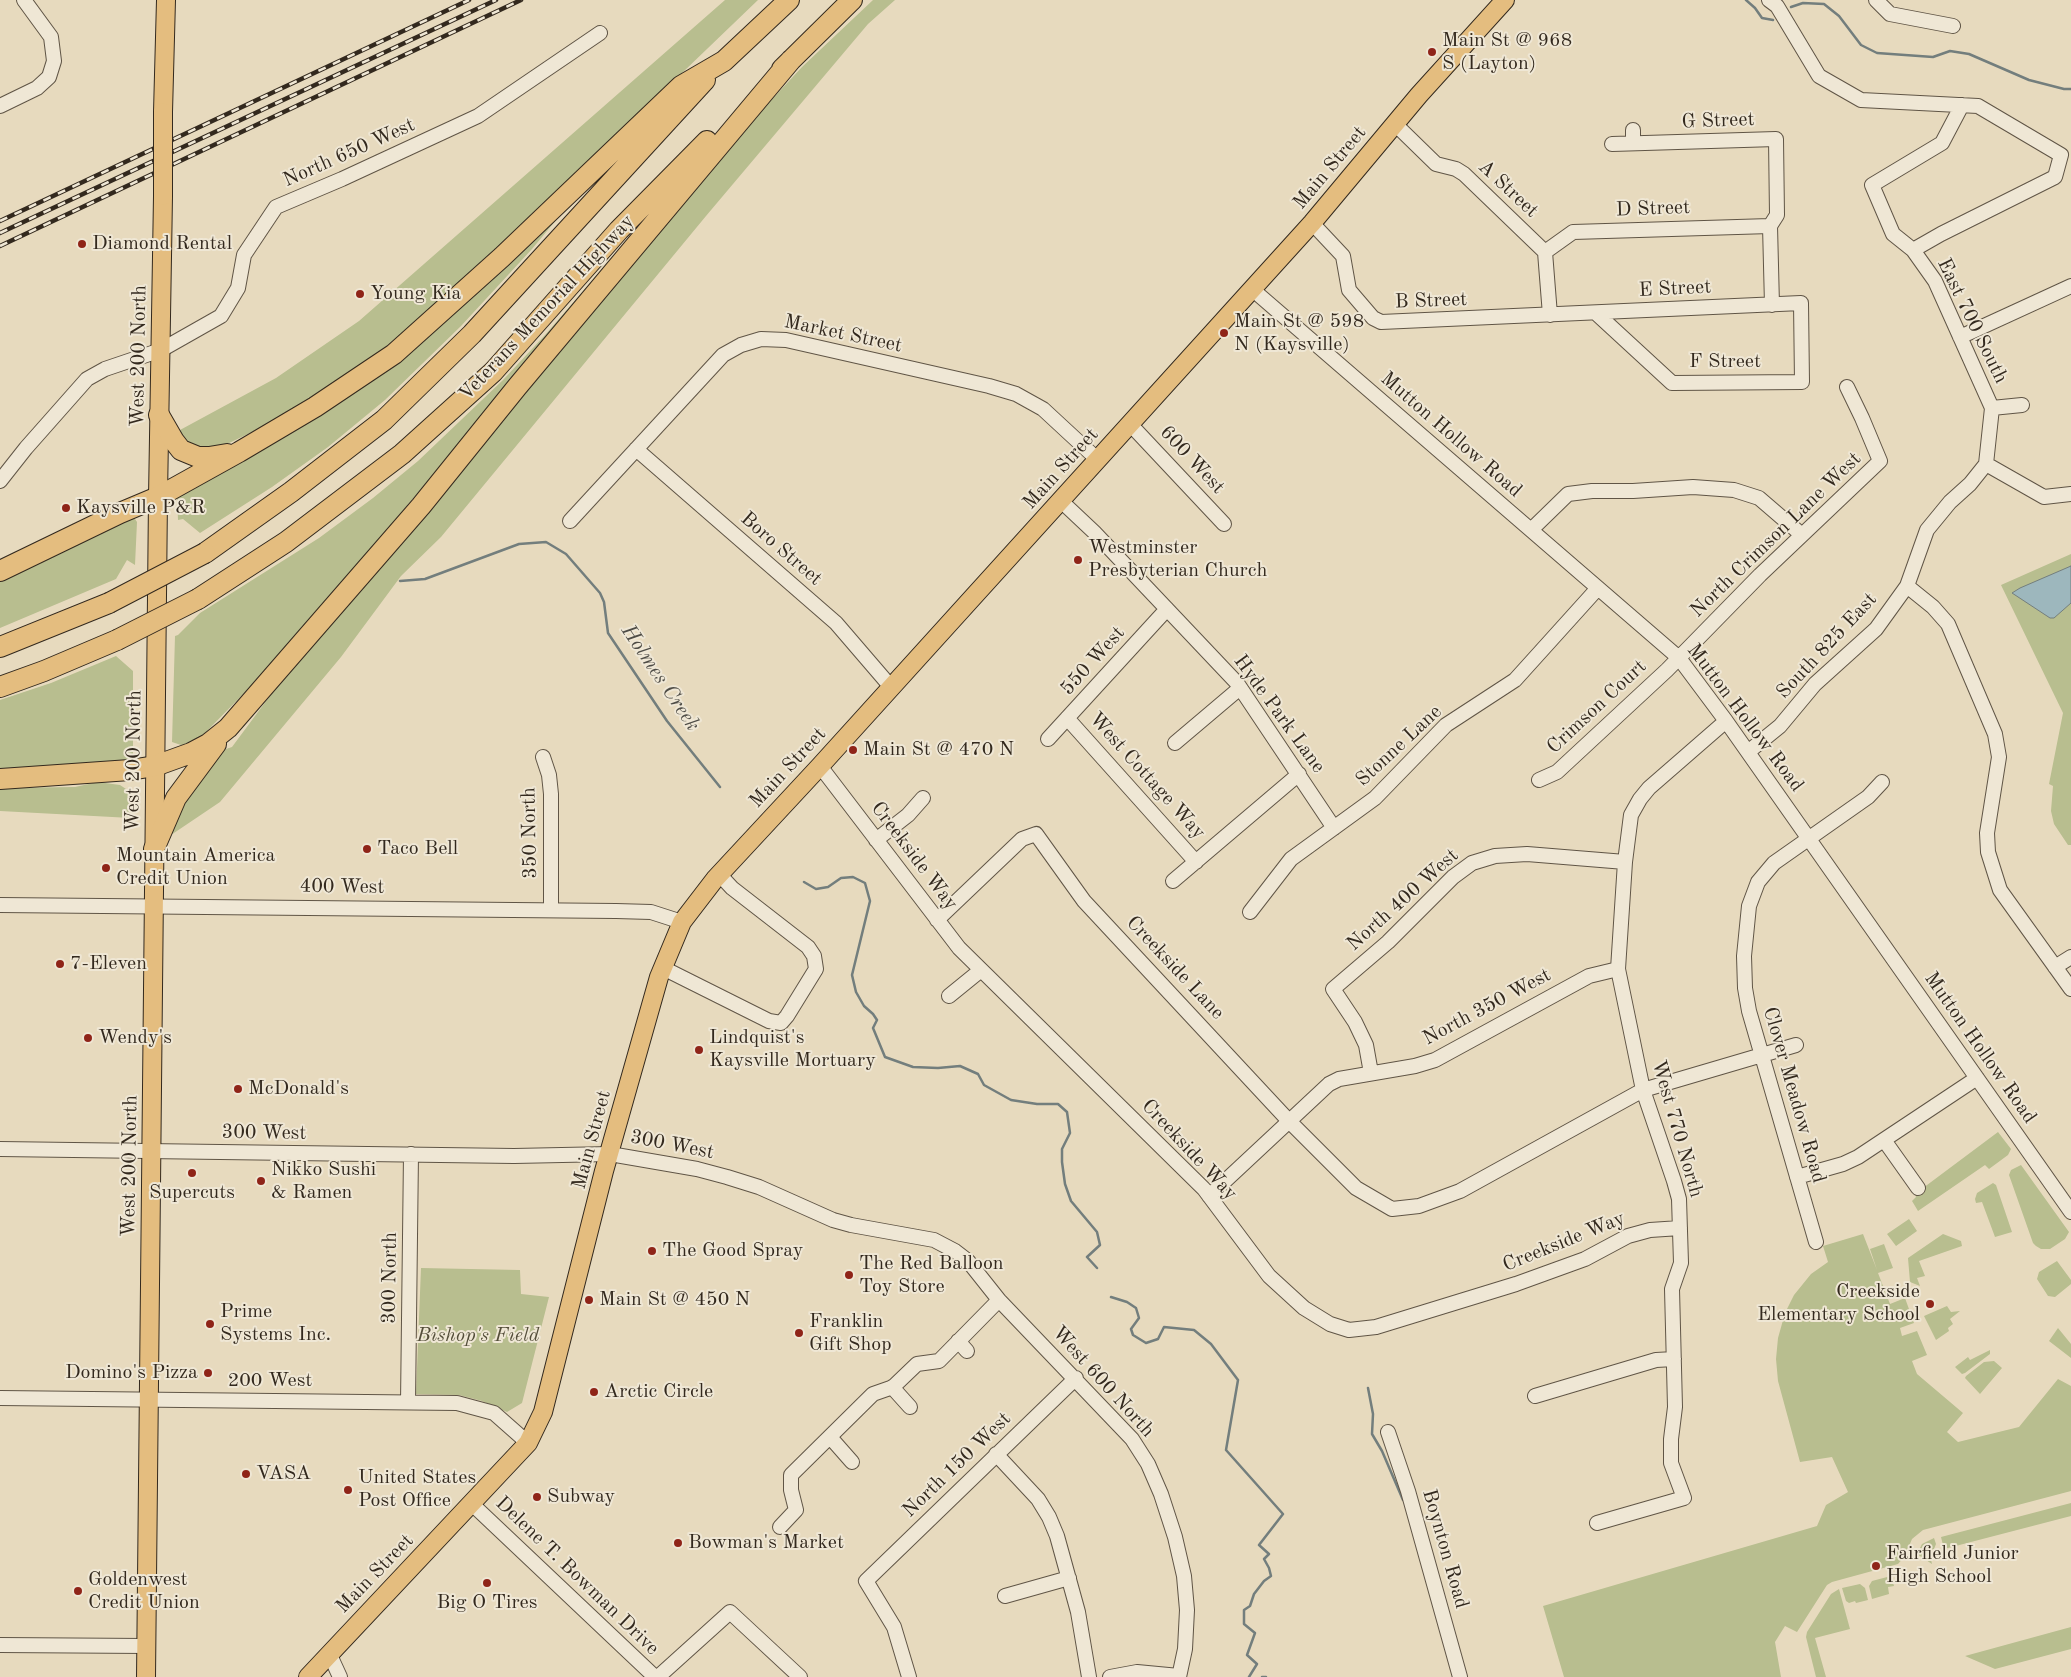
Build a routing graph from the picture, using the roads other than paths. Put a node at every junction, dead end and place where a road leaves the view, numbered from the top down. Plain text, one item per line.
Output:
1 (24, 0) edge
2 (166, 0) edge
3 (789, 0) edge
4 (852, 0) edge
5 (1505, 0) edge
6 (1769, 0) edge
7 (1876, 0) edge
8 (1953, 26) dead end
9 (600, 33) dead end
10 (791, 60) junction
11 (724, 61) junction
12 (1962, 105) junction
13 (0, 106) edge
14 (1395, 124) junction
15 (1612, 144) dead end
16 (1312, 222) junction
17 (1770, 226) junction
18 (1913, 250) junction
19 (1545, 252) junction
20 (2071, 286) edge
21 (1252, 289) junction
22 (1801, 303) joint
23 (1772, 305) junction
24 (1596, 313) junction
25 (1550, 316) junction
26 (1960, 337) junction
27 (161, 350) junction
28 (1847, 387) dead end
29 (2022, 405) dead end
30 (1992, 408) junction
31 (159, 415) junction
32 (1130, 424) junction
33 (636, 448) junction
34 (239, 452) junction
35 (1097, 459) junction
36 (1986, 464) junction
37 (0, 481) edge
38 (2071, 494) edge
39 (158, 497) junction
40 (1060, 500) junction
41 (570, 521) dead end
42 (1224, 524) dead end
43 (1531, 530) junction
44 (1802, 535) junction
45 (0, 571) edge
46 (1907, 586) junction
47 (1598, 588) junction
48 (1167, 609) junction
49 (0, 647) edge
50 (1679, 658) junction
51 (0, 687) edge
52 (891, 687) junction
53 (1240, 688) junction
54 (1068, 718) junction
55 (1726, 721) junction
56 (228, 728) junction
57 (1048, 739) dead end
58 (1174, 743) dead end
59 (1748, 752) junction
60 (543, 756) dead end
61 (155, 766) junction
62 (820, 766) junction
63 (1299, 774) junction
64 (0, 779) edge
65 (1539, 780) dead end
66 (1882, 782) dead end
67 (923, 798) dead end
68 (1334, 828) junction
69 (1809, 839) junction
70 (876, 840) junction
71 (154, 849) junction
72 (1196, 862) junction
73 (1625, 862) junction
74 (719, 874) junction
75 (1173, 881) dead end
76 (0, 905) edge
77 (153, 905) junction
78 (551, 910) junction
79 (1250, 912) dead end
80 (937, 920) junction
81 (682, 922) junction
82 (2071, 956) edge
83 (2055, 967) junction
84 (663, 968) junction
85 (1618, 969) junction
86 (981, 970) junction
87 (2071, 989) edge
88 (949, 996) dead end
89 (1796, 1045) dead end
90 (1762, 1055) junction
91 (1371, 1074) junction
92 (1977, 1078) junction
93 (1643, 1090) junction
94 (1288, 1120) junction
95 (1884, 1140) junction
96 (0, 1149) edge
97 (151, 1151) junction
98 (411, 1154) junction
99 (610, 1154) junction
100 (1797, 1176) junction
101 (1918, 1188) dead end
102 (1209, 1196) junction
103 (2071, 1212) edge
104 (1680, 1228) junction
105 (1816, 1242) dead end
106 (999, 1300) junction
107 (1674, 1358) junction
108 (1076, 1378) junction
109 (892, 1387) junction
110 (1535, 1396) dead end
111 (0, 1398) edge
112 (148, 1401) junction
113 (408, 1402) junction
114 (910, 1407) dead end
115 (1388, 1432) dead end
116 (830, 1437) junction
117 (528, 1443) junction
118 (996, 1454) junction
119 (852, 1462) dead end
120 (472, 1504) junction
121 (1597, 1522) dead end
122 (780, 1527) dead end
123 (1069, 1578) junction
124 (1006, 1596) dead end
125 (0, 1645) edge
126 (146, 1646) junction
127 (329, 1653) junction
128 (1179, 1676) edge
129 (146, 1677) edge
130 (308, 1677) edge
131 (340, 1677) edge
132 (656, 1677) edge
133 (800, 1677) edge
134 (909, 1677) edge
135 (1089, 1677) edge
136 (1110, 1677) edge
137 (1460, 1677) edge

1 - 13 street
2 - 27 main road, West 200 North, bridge
3 - 11 highway
4 - 10 highway, Veterans Memorial Highway
5 - 14 main road, Main Street
6 - 12 street
7 - 8 street
9 - 27 street, North 650 West
10 - 51 highway, Veterans Memorial Highway, bridge
10 - 56 highway
11 - 34 highway
11 - 49 highway, Veterans Memorial Highway, bridge
12 - 18 street, East 700 South
12 - 18 street
14 - 16 main road, Main Street
14 - 19 street, A Street
15 - 17 street, G Street
16 - 21 main road, Main Street
16 - 25 street, B Street
17 - 19 street, D Street
17 - 23 street
18 - 26 street, East 700 South
19 - 25 street
20 - 26 street
21 - 32 main road, Main Street
21 - 43 street, Mutton Hollow Road
22 - 23 street, E Street
22 - 24 street, F Street
23 - 24 street, E Street
24 - 25 street, E Street
26 - 30 street, East 700 South
27 - 31 main road, West 200 North
27 - 37 street, North 650 West
28 - 44 street, North Crimson Lane West
29 - 30 street
30 - 36 street, East 700 South
31 - 34 highway
31 - 39 main road, West 200 North
32 - 35 main road, Main Street
32 - 42 street, 600 West
33 - 35 street, Market Street
33 - 41 street, Market Street
33 - 52 street, Boro Street
34 - 39 highway
35 - 40 main road, Main Street
36 - 38 street
36 - 46 street, South 825 East
39 - 45 highway
39 - 61 main road, West 200 North
40 - 48 street, Hyde Park Lane
40 - 52 main road, Main Street
43 - 44 street
43 - 47 street, Mutton Hollow Road
44 - 50 street, North Crimson Lane West
46 - 59 street, South 825 East
46 - 83 street
47 - 50 street, Mutton Hollow Road
47 - 68 street, Stonne Lane
48 - 53 street, Hyde Park Lane
48 - 54 street, 550 West
50 - 55 street, Mutton Hollow Road
50 - 65 street, Crimson Court
52 - 62 main road, Main Street
53 - 58 street
53 - 63 street, Hyde Park Lane
54 - 57 street, 550 West
54 - 72 street, West Cottage Way
55 - 59 street, Mutton Hollow Road
55 - 73 street, West 770 North
56 - 61 highway
56 - 71 highway
59 - 69 street, Mutton Hollow Road
60 - 78 street, 350 North
61 - 64 highway
61 - 71 main road, West 200 North
62 - 70 street, Creekside Way
62 - 74 main road, Main Street
63 - 68 street, Hyde Park Lane
63 - 72 street
66 - 69 street, Clover Meadow Road
67 - 70 street
68 - 79 street, Stonne Lane
69 - 90 street, Clover Meadow Road
69 - 92 street, Mutton Hollow Road
70 - 80 street, Creekside Way
71 - 77 main road, West 200 North
72 - 75 street
73 - 85 street, West 770 North
73 - 91 street, North 400 West
74 - 81 main road, Main Street
74 - 84 street
76 - 77 street, 400 West
77 - 78 street, 400 West
77 - 97 main road, West 200 North
78 - 81 street, 400 West
80 - 86 street, Creekside Way
80 - 94 street, Creekside Lane
81 - 84 main road, Main Street
82 - 83 street
83 - 87 street
84 - 99 main road, Main Street
85 - 91 street, North 350 West
85 - 93 street, West 770 North
86 - 88 street
86 - 102 street, Creekside Way
89 - 90 street
90 - 93 street
90 - 100 street, Clover Meadow Road
91 - 94 street, North 350 West
92 - 95 street
92 - 103 street, Mutton Hollow Road
93 - 94 street, Creekside Lane
93 - 104 street, West 770 North
94 - 102 street, North 350 West
95 - 100 street
95 - 101 street
96 - 97 street, 300 West
97 - 98 street, 300 West
97 - 112 main road, West 200 North
98 - 99 street, 300 West
98 - 113 street, 300 North
99 - 106 street, 300 West
99 - 117 main road, Main Street
100 - 105 street, Clover Meadow Road
102 - 104 street, Creekside Way
104 - 107 street, West 770 North
106 - 108 street, West 600 North
106 - 109 street
107 - 110 street
107 - 121 street, West 770 North
108 - 118 street, North 150 West
108 - 128 street, West 600 North
109 - 114 street
109 - 116 street
111 - 112 street, 200 West
112 - 113 street, 200 West
112 - 126 main road, West 200 North
113 - 117 street, 200 West
115 - 137 street, Boynton Road
116 - 119 street
116 - 122 street
117 - 120 main road, Main Street
118 - 123 street
118 - 134 street, North 150 West
120 - 127 main road, Main Street
120 - 132 street, Delene T. Bowman Drive
123 - 124 street
123 - 135 street
125 - 126 street
126 - 129 main road, West 200 North
127 - 130 main road, Main Street
127 - 131 street
128 - 136 street
132 - 133 street, Delene T. Bowman Drive

